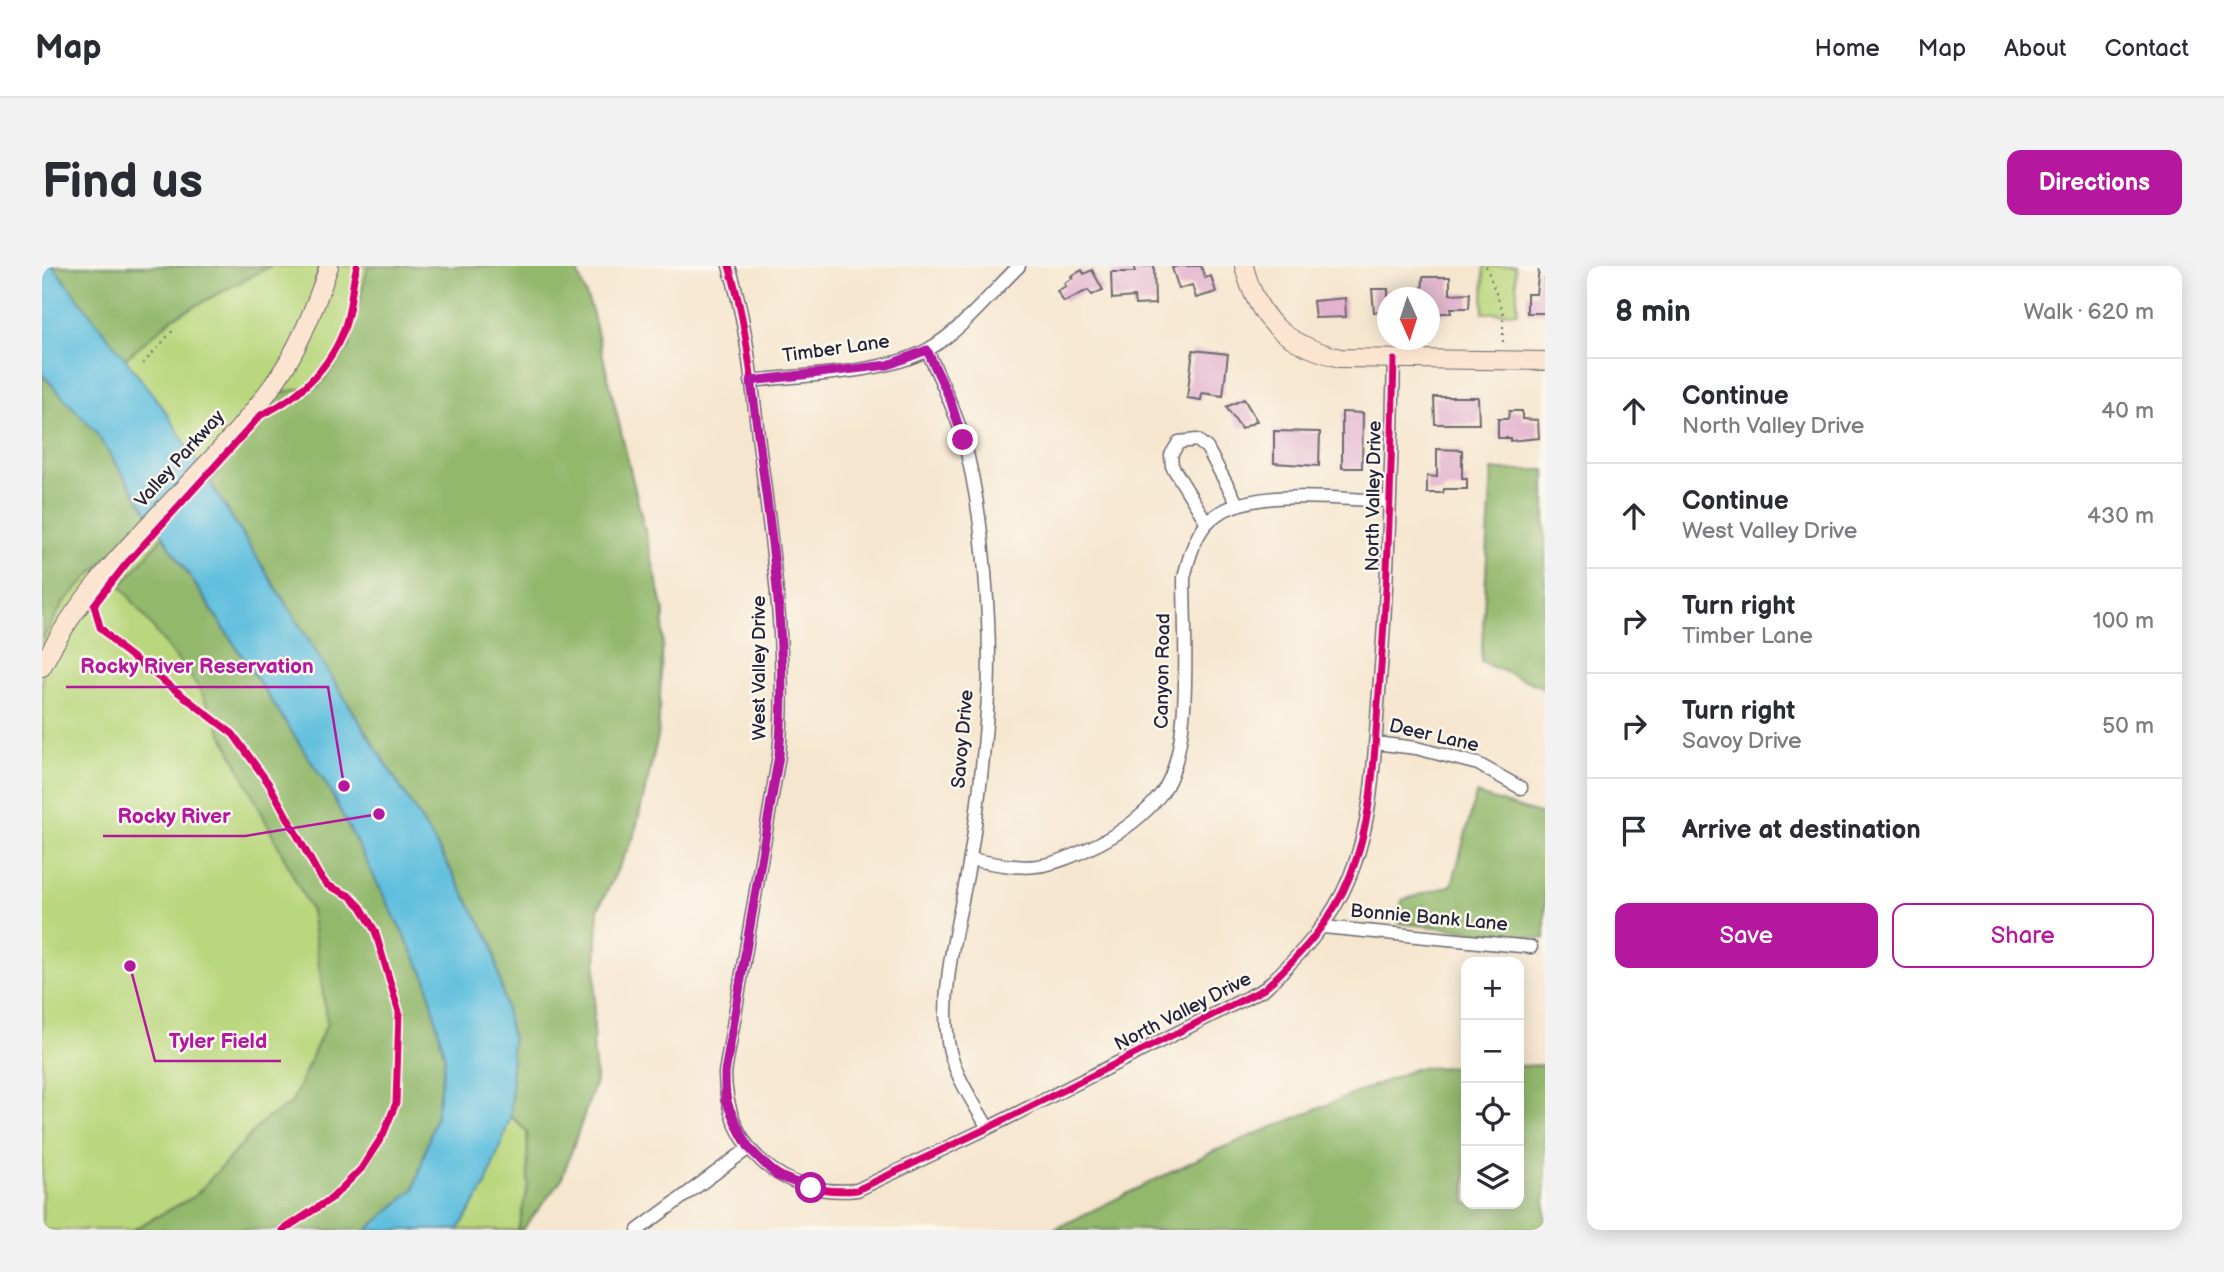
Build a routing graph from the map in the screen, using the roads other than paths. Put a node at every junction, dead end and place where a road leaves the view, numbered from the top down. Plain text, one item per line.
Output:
1 (328, 266) edge
2 (729, 266) edge
3 (1019, 266) edge
4 (1244, 266) edge
5 (927, 350) junction
6 (1394, 360) junction
7 (1545, 361) edge
8 (751, 381) junction
9 (1389, 501) junction
10 (1238, 505) junction
11 (1208, 523) junction
12 (42, 667) edge
13 (1375, 743) junction
14 (1521, 788) dead end
15 (970, 859) junction
16 (1323, 927) junction
17 (1531, 947) dead end
18 (988, 1128) junction
19 (749, 1148) junction
20 (638, 1230) edge

1 - 12 street, Valley Parkway
2 - 8 street, West Valley Drive
3 - 5 street, Timber Lane
4 - 6 street
5 - 8 street, Timber Lane
5 - 15 street, Savoy Drive
6 - 7 street
6 - 9 street, North Valley Drive
8 - 19 street, West Valley Drive
9 - 10 street, Canyon Road
9 - 13 street, North Valley Drive
10 - 11 street, Canyon Road
10 - 11 street
11 - 15 street, Canyon Road
13 - 14 street, Deer Lane
13 - 16 street, North Valley Drive
15 - 18 street, Savoy Drive
16 - 17 street, Bonnie Bank Lane
16 - 18 street, North Valley Drive
18 - 19 street, North Valley Drive
19 - 20 street

